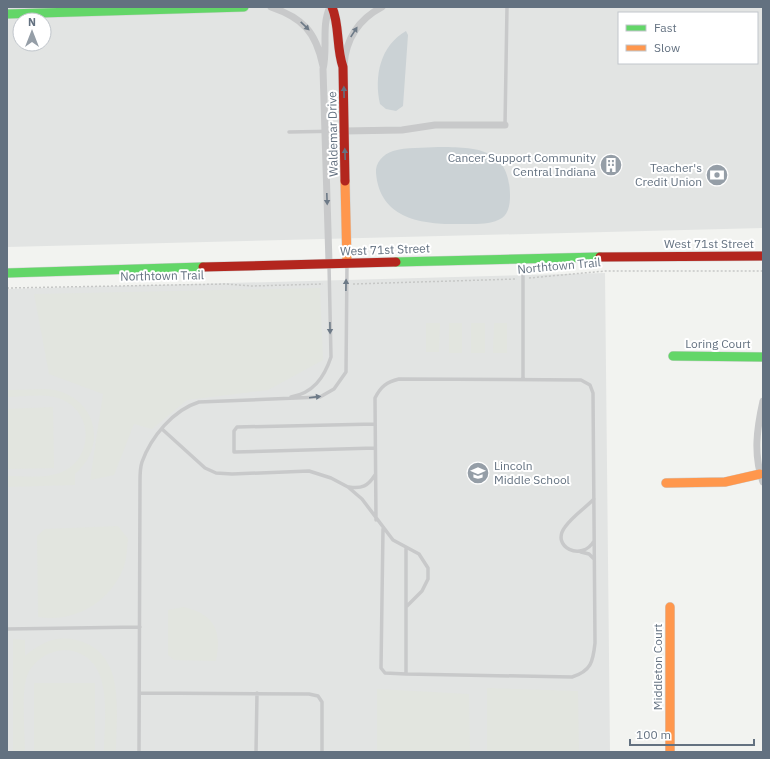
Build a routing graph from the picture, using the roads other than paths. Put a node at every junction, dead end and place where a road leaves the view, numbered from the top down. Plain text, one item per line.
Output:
1 (214, 7) edge
2 (244, 7) edge
3 (271, 7) edge
4 (331, 7) edge
5 (382, 7) edge
6 (507, 7) edge
7 (7, 14) edge
8 (343, 67) junction
9 (323, 69) junction
10 (505, 125) joint
11 (344, 130) junction
12 (325, 131) junction
13 (289, 132) dead end
14 (763, 256) edge
15 (523, 258) junction
16 (329, 263) junction
17 (346, 263) junction
18 (7, 273) edge
19 (673, 356) dead end
20 (763, 357) edge
21 (523, 379) junction
22 (276, 399) junction
23 (763, 401) edge
24 (375, 424) junction
25 (162, 429) junction
26 (375, 448) junction
27 (375, 475) junction
28 (762, 478) edge
29 (666, 484) dead end
30 (348, 487) junction
31 (594, 500) junction
32 (376, 520) junction
33 (383, 529) junction
34 (594, 541) junction
35 (406, 548) junction
36 (580, 552) junction
37 (594, 559) junction
38 (406, 607) junction
39 (670, 607) dead end
40 (140, 627) junction
41 (7, 629) edge
42 (406, 674) junction
43 (140, 693) junction
44 (256, 693) junction
45 (139, 752) edge
46 (256, 752) edge
47 (322, 752) edge
48 (670, 752) edge

1 - 2 street
1 - 7 street
3 -> 9 street
4 - 8 street, Waldemar Drive
4 - 9 street, Waldemar Drive
8 -> 5 street
6 - 10 lane
11 -> 8 street, Waldemar Drive
9 - 12 street, Waldemar Drive
10 - 11 street
11 - 12 lane
17 -> 11 street, Waldemar Drive
12 - 13 lane
12 -> 16 street, Waldemar Drive
14 - 15 street, West 71st Street
15 - 17 street, West 71st Street
15 - 21 lane
16 - 17 street, West 71st Street
16 - 18 street, West 71st Street
16 -> 22 lane
22 -> 17 lane
19 - 20 street, Loring Court
21 - 24 lane
21 - 31 lane
22 - 25 lane
23 - 28 street
24 - 26 lane
24 - 26 lane
25 - 30 lane
25 - 40 lane
26 - 27 lane
27 - 30 lane
27 - 32 lane
28 - 29 street
30 - 32 lane
31 - 34 lane
31 - 36 lane
32 - 33 lane
33 - 35 lane
33 - 42 lane
34 - 36 lane
34 - 37 lane
35 - 38 lane
35 - 38 lane
36 - 37 lane
37 - 42 lane
38 - 42 lane
39 - 48 street, Middleton Court
40 - 41 lane
40 - 43 lane
43 - 44 lane
43 - 45 lane
44 - 46 lane
44 - 47 lane

